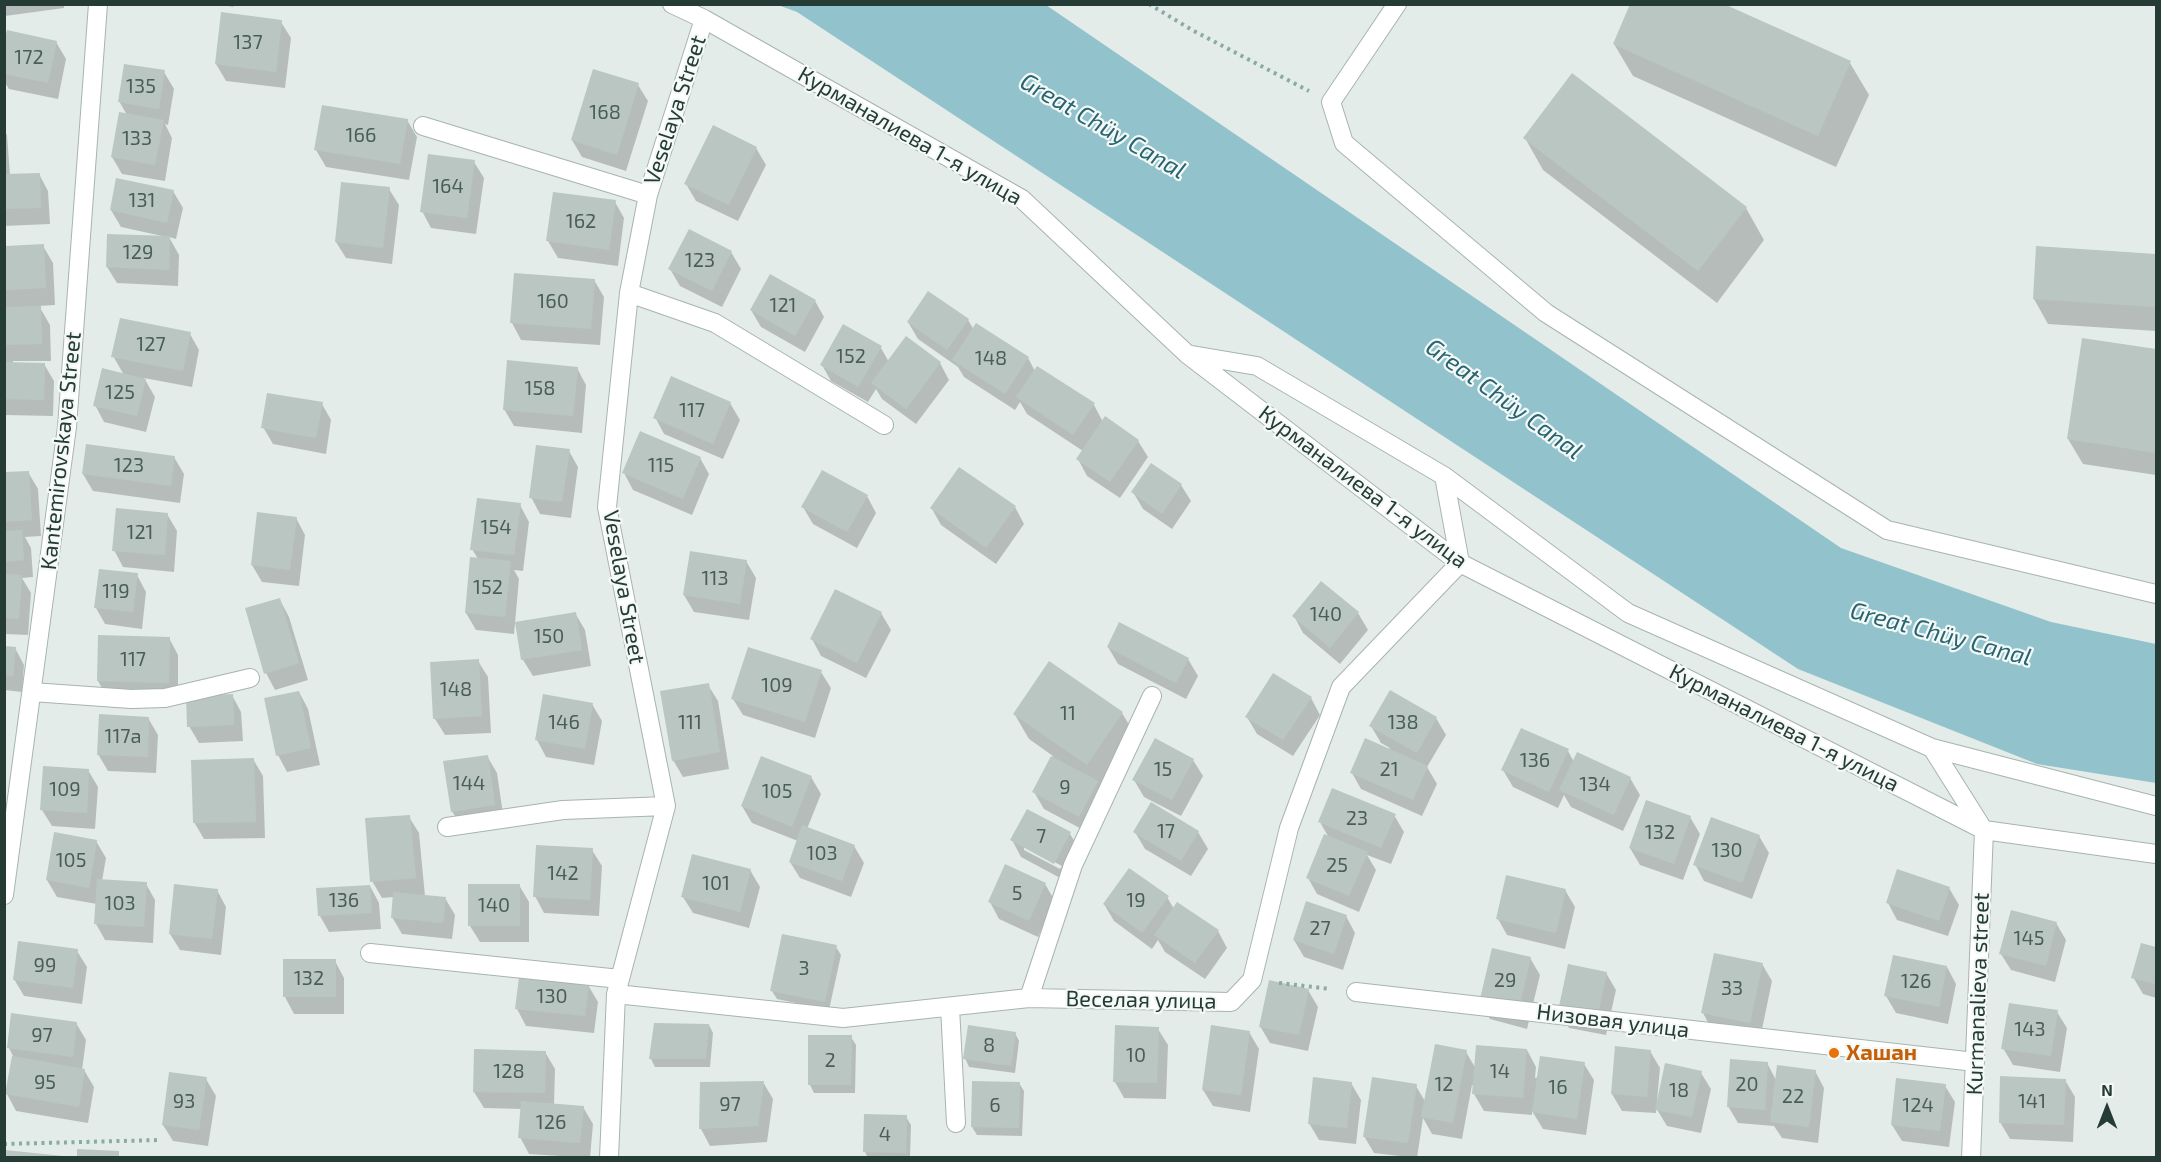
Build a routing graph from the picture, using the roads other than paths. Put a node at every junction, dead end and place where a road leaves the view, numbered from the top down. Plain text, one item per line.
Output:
1 (98, 4) edge
2 (672, 4) edge
3 (1397, 4) edge
4 (704, 19) junction
5 (423, 126) dead end
6 (648, 195) junction
7 (629, 293) junction
8 (1187, 354) junction
9 (884, 425) dead end
10 (1444, 476) junction
11 (1460, 563) junction
12 (2157, 594) edge
13 (250, 678) dead end
14 (32, 692) junction
15 (1152, 696) dead end
16 (1932, 748) junction
17 (2157, 806) edge
18 (666, 807) junction
19 (447, 827) dead end
20 (1984, 830) junction
21 (2157, 855) edge
22 (4, 895) edge
23 (370, 953) dead end
24 (618, 987) junction
25 (1356, 992) road end
26 (1029, 998) junction
27 (950, 1007) junction
28 (1975, 1062) junction
29 (956, 1123) dead end
30 (609, 1158) edge
31 (1971, 1158) edge

1 - 14 street, Kantemirovskaya Street
2 - 4 street, Курманалиева 1-я улица
3 - 12 street
4 - 6 street, Veselaya Street
4 - 8 street, Курманалиева 1-я улица
5 - 6 street
6 - 7 street, Veselaya Street
7 - 9 street
7 - 18 street, Veselaya Street
8 - 10 street
8 - 11 street, Курманалиева 1-я улица
10 - 11 street
10 - 16 street
11 - 20 street, Курманалиева 1-я улица
11 - 26 street, Веселая улица
13 - 14 street
14 - 22 street, Kantemirovskaya Street
15 - 26 street
16 - 17 street
16 - 20 street
18 - 19 street
18 - 24 street, Veselaya Street
20 - 21 street, Курманалиева 1-я улица
20 - 28 street, Kurmanalieva street
23 - 24 street, Веселая улица
24 - 27 street, Веселая улица
24 - 30 street, Veselaya Street
25 - 28 street, Низовая улица
26 - 27 street, Веселая улица
27 - 29 street
28 - 31 street, Kurmanalieva street

